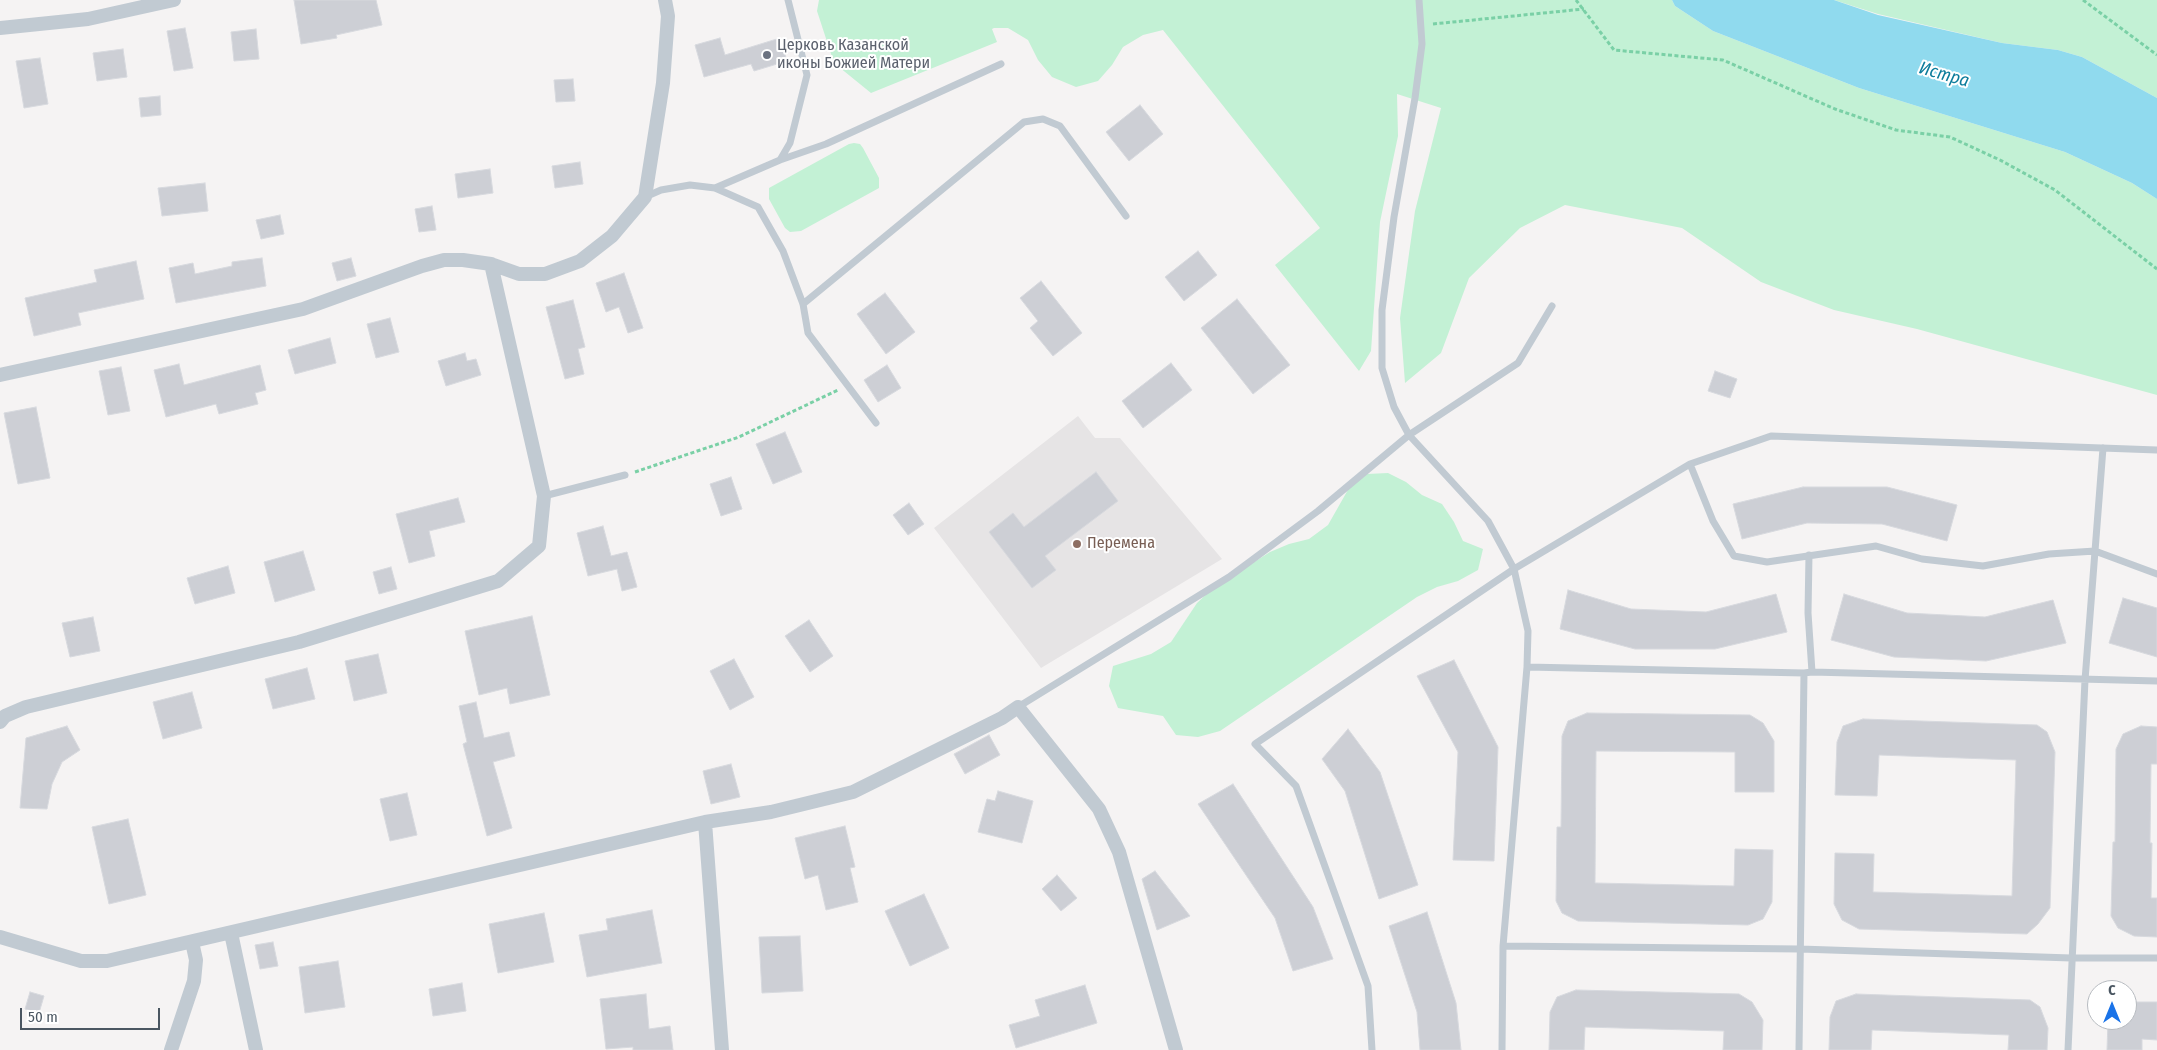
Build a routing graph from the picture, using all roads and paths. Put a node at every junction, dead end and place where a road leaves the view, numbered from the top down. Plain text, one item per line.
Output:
1 (174, 0) edge
2 (664, 0) edge
3 (788, 0) edge
4 (1419, 0) edge
5 (1576, 0) edge
6 (2083, 0) edge
7 (1584, 9) junction
8 (1420, 25) junction
9 (0, 28) edge
10 (2157, 55) edge
11 (1001, 64) dead end
12 (780, 160) junction
13 (716, 188) junction
14 (645, 198) junction
15 (1126, 216) dead end
16 (491, 264) junction
17 (2157, 269) edge
18 (803, 304) junction
19 (1552, 306) dead end
20 (0, 375) edge
21 (847, 386) junction
22 (876, 423) dead end
23 (1409, 435) junction
24 (2104, 448) junction
25 (2157, 450) edge
26 (1690, 464) junction
27 (625, 475) joint
28 (544, 496) junction
29 (2095, 551) junction
30 (1809, 555) junction
31 (1514, 569) junction
32 (2157, 574) edge
33 (1527, 667) junction
34 (1808, 672) junction
35 (2085, 680) junction
36 (2157, 681) edge
37 (1018, 707) junction
38 (0, 722) edge
39 (705, 822) junction
40 (231, 933) junction
41 (0, 937) edge
42 (192, 942) junction
43 (1503, 946) junction
44 (1800, 949) junction
45 (2071, 958) junction
46 (2157, 958) edge
47 (171, 1050) edge
48 (256, 1050) edge
49 (722, 1050) edge
50 (1176, 1050) edge
51 (1372, 1050) edge
52 (1502, 1050) edge
53 (1798, 1050) edge
54 (2068, 1050) edge

1 - 9 street
2 - 14 street
3 - 12 lane
4 - 8 lane
5 - 7 path
6 - 10 path
7 - 8 path
7 - 17 path
8 - 23 lane
11 - 12 lane
12 - 13 lane
13 - 14 lane
13 - 18 lane
14 - 16 street
15 - 18 lane
16 - 20 street
16 - 28 street
18 - 21 lane
19 - 23 lane
21 - 22 lane
21 - 27 path
23 - 31 lane
23 - 37 lane
24 - 25 lane
24 - 26 lane
24 - 29 lane
26 - 30 lane
26 - 31 lane
27 - 28 lane
28 - 38 street
29 - 30 lane
29 - 32 lane
29 - 35 lane
30 - 34 lane
31 - 33 lane
31 - 51 lane
33 - 34 lane
33 - 43 lane
34 - 35 lane
34 - 44 lane
35 - 36 lane
35 - 45 lane
37 - 39 street
37 - 50 street
39 - 40 street
39 - 49 street
40 - 42 street
40 - 48 street
41 - 42 street
42 - 47 street
43 - 44 lane
43 - 52 lane
44 - 45 lane
44 - 53 lane
45 - 46 lane
45 - 54 lane

